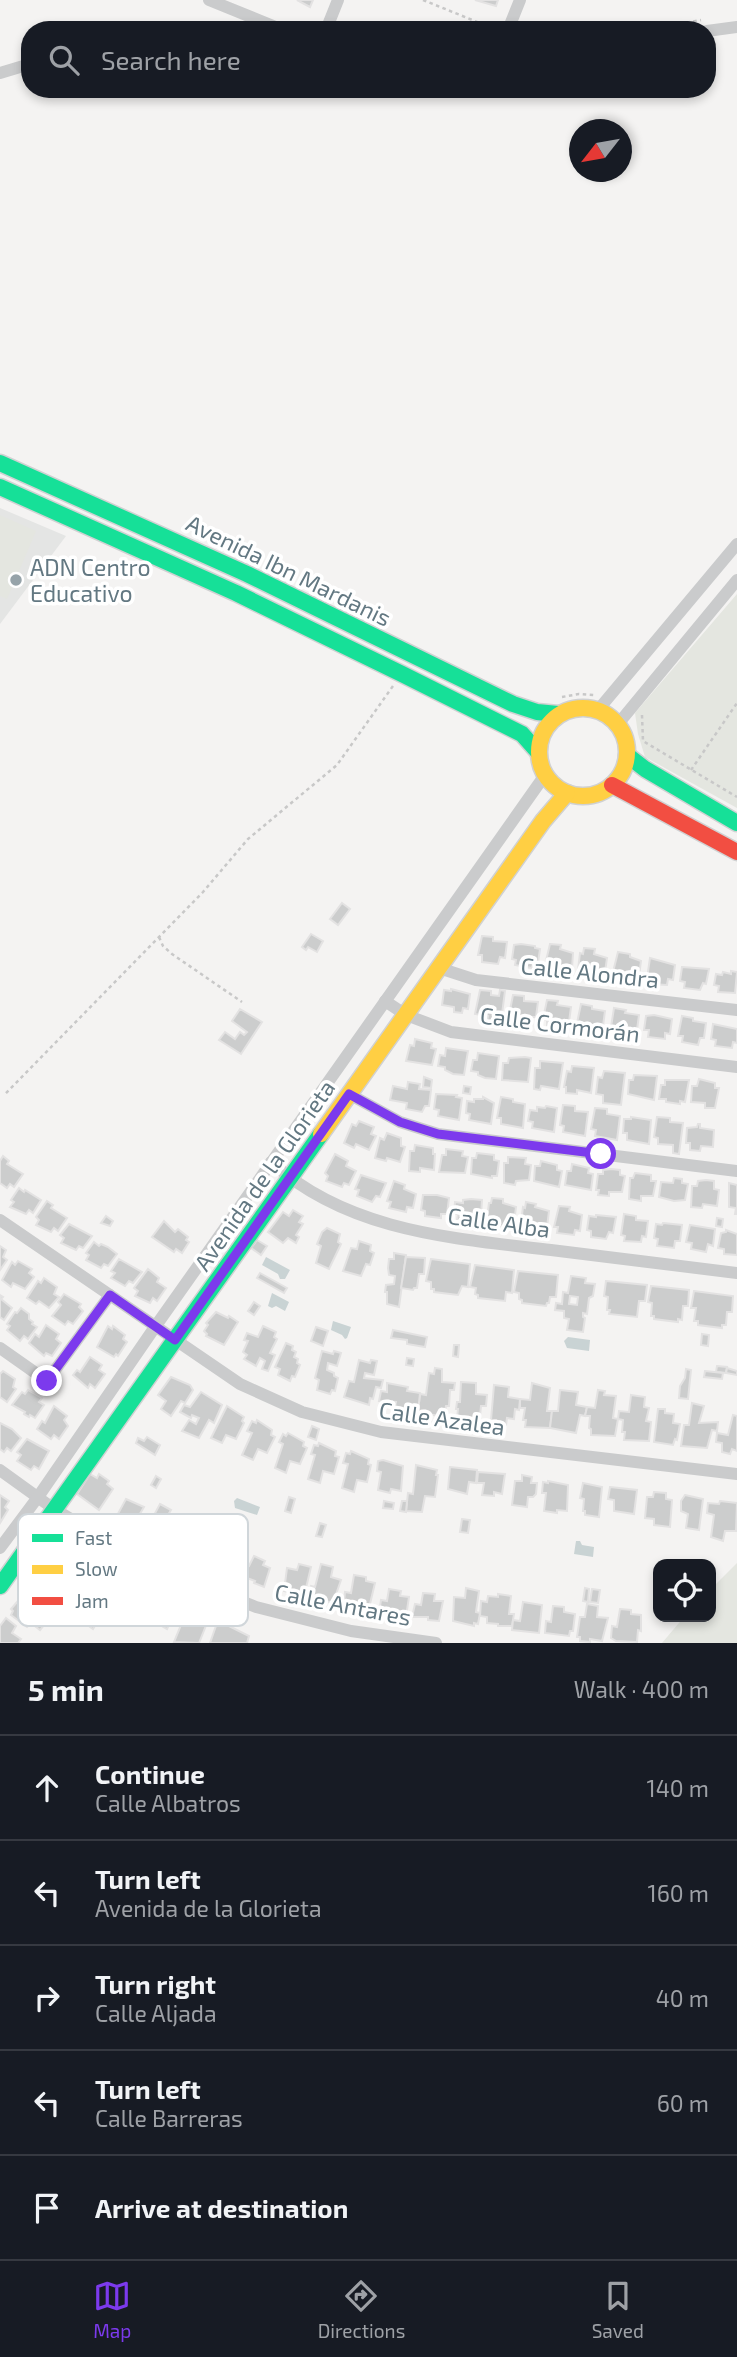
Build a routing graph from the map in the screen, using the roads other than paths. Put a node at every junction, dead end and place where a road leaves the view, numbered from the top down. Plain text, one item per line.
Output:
1 (209, 0) edge
2 (338, 0) edge
3 (520, 0) edge
4 (261, 21) edge
5 (330, 21) edge
6 (512, 21) edge
7 (716, 26) edge
8 (737, 27) edge
9 (21, 67) edge
10 (0, 73) edge
11 (0, 463) edge
12 (0, 487) edge
13 (737, 544) edge
14 (737, 580) edge
15 (598, 710) junction
16 (558, 715) junction
17 (618, 724) junction
18 (538, 752) junction
19 (627, 755) junction
20 (545, 775) junction
21 (612, 785) junction
22 (567, 793) junction
23 (737, 822) edge
24 (737, 852) edge
25 (439, 968) junction
26 (385, 1001) junction
27 (737, 1010) edge
28 (406, 1015) junction
29 (737, 1067) edge
30 (349, 1094) junction
31 (271, 1162) junction
32 (737, 1171) edge
33 (289, 1178) junction
34 (0, 1220) edge
35 (737, 1273) edge
36 (110, 1295) junction
37 (164, 1333) junction
38 (0, 1348) edge
39 (0, 1470) edge
40 (737, 1474) edge
41 (38, 1497) junction
42 (54, 1509) junction
43 (25, 1514) edge
44 (50, 1514) edge
45 (62, 1514) edge
46 (18, 1524) edge
47 (0, 1548) edge
48 (18, 1560) edge
49 (0, 1586) edge
50 (248, 1605) edge
51 (436, 1643) edge

1 - 4 street
2 - 5 street
3 - 6 street
7 - 8 street
9 - 10 street
11 - 16 main road, Avenida Ibn Mardanis
12 - 18 main road, Avenida Ibn Mardanis
13 - 15 street
14 - 17 street
15 - 16 main road
15 - 17 main road
16 - 18 main road
17 - 19 main road
18 - 20 main road
19 - 21 main road
19 - 23 main road
20 - 22 main road
20 - 26 street, Avenida de la Glorieta
21 - 22 main road
21 - 24 main road
22 - 25 main road, Avenida de la Glorieta
25 - 27 street, Calle Alondra
25 - 28 main road, Avenida de la Glorieta
26 - 28 street, Calle Cormorán
26 - 31 street, Avenida de la Glorieta
28 - 29 street, Calle Cormorán
28 - 30 main road, Avenida de la Glorieta
30 - 32 street
30 - 33 main road, Avenida de la Glorieta
31 - 33 street, Calle Alba
31 - 37 street, Avenida de la Glorieta
33 - 35 street, Calle Alba
33 - 37 main road, Avenida de la Glorieta
34 - 36 street, Calle Azalea
36 - 37 street, Calle Azalea
36 - 38 street
37 - 40 street, Calle Azalea
37 - 41 street, Avenida de la Glorieta
37 - 42 main road, Avenida de la Glorieta
39 - 41 street, Calle Antares
41 - 42 street, Calle Antares
41 - 43 street, Avenida de la Glorieta
42 - 44 main road, Avenida de la Glorieta
42 - 45 street, Calle Antares
46 - 47 street, Avenida de la Glorieta
48 - 49 main road, Avenida de la Glorieta
50 - 51 street, Calle Antares

